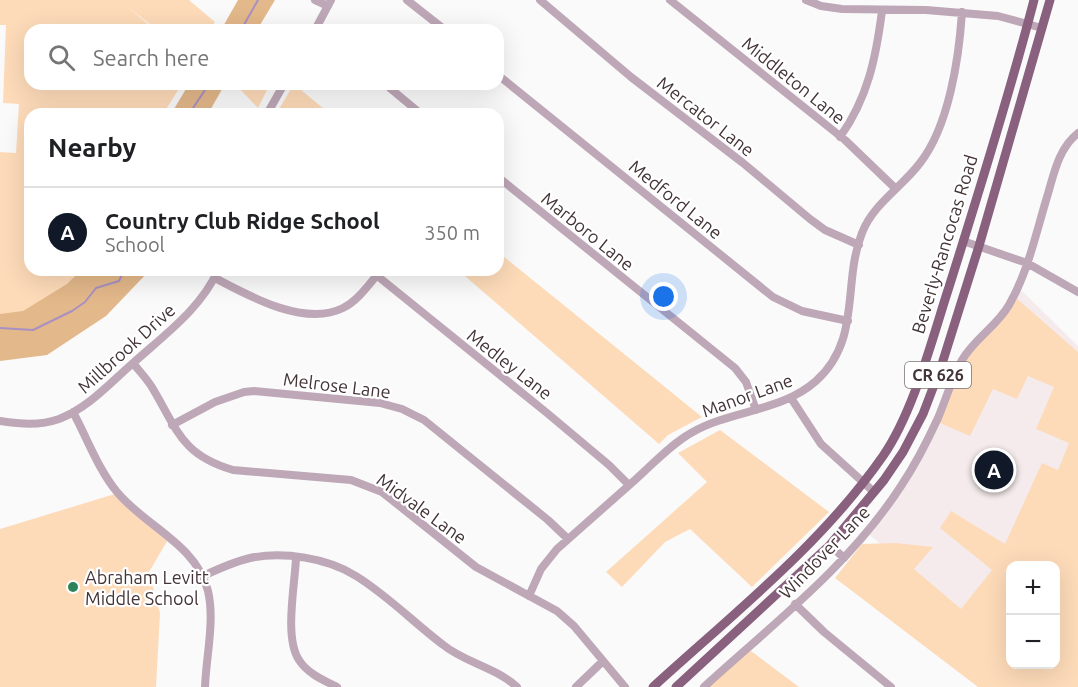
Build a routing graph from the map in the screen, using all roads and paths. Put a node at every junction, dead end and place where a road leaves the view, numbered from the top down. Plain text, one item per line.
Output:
1 (315, 0) edge
2 (407, 0) edge
3 (540, 0) edge
4 (670, 0) edge
5 (806, 0) edge
6 (1034, 0) edge
7 (1050, 0) edge
8 (329, 3) edge
9 (882, 10) junction
10 (962, 12) junction
11 (318, 24) edge
12 (437, 24) edge
13 (1028, 25) junction
14 (1042, 28) junction
15 (504, 80) edge
16 (281, 90) edge
17 (392, 90) edge
18 (270, 108) edge
19 (414, 108) edge
20 (1078, 133) edge
21 (840, 136) junction
22 (504, 182) edge
23 (896, 189) junction
24 (963, 241) junction
25 (859, 245) junction
26 (979, 246) junction
27 (1027, 263) junction
28 (215, 276) edge
29 (219, 276) edge
30 (371, 276) edge
31 (377, 276) edge
32 (1078, 292) edge
33 (848, 321) junction
34 (133, 363) junction
35 (791, 398) junction
36 (756, 410) junction
37 (73, 412) junction
38 (0, 421) edge
39 (172, 425) junction
40 (862, 483) junction
41 (629, 485) junction
42 (874, 492) junction
43 (568, 539) junction
44 (830, 545) junction
45 (296, 558) junction
46 (844, 558) junction
47 (203, 576) junction
48 (529, 596) junction
49 (795, 604) junction
50 (603, 662) junction
51 (205, 687) edge
52 (337, 687) edge
53 (517, 687) edge
54 (576, 687) edge
55 (625, 687) edge
56 (653, 687) edge
57 (676, 687) edge
58 (704, 687) edge
59 (891, 687) edge

1 - 8 street
2 - 12 street
3 - 25 street, Mercator Lane
4 - 21 street, Middleton Lane
5 - 9 street
6 - 13 main road, Beverly-Rancocas Road / CR 626
7 - 14 main road, Beverly-Rancocas Road / CR 626
8 - 11 street
9 - 10 street
9 - 21 street
10 - 13 street
10 - 23 street, Manor Lane
13 - 14 street
13 - 24 main road, Beverly-Rancocas Road / CR 626
14 - 26 main road, Beverly-Rancocas Road / CR 626
15 - 33 street, Medford Lane
16 - 18 street
17 - 19 street
20 - 27 street, Windover Lane
21 - 23 street, Middleton Lane
22 - 36 street, Marboro Lane
23 - 25 street, Manor Lane
24 - 26 street
24 - 40 main road, Beverly-Rancocas Road / CR 626
25 - 33 street, Manor Lane
26 - 27 street
26 - 42 main road, Beverly-Rancocas Road / CR 626
27 - 32 street
27 - 46 street, Windover Lane
28 - 34 street, Millbrook Drive
29 - 30 street
31 - 41 street, Medley Lane
33 - 35 street, Manor Lane
34 - 37 street, Millbrook Drive
34 - 39 street, Midvale Lane
35 - 36 street, Manor Lane
35 - 40 street
36 - 41 street, Manor Lane
37 - 38 street, Millbrook Drive
37 - 47 street
39 - 43 street, Melrose Lane
39 - 48 street, Midvale Lane
40 - 42 street
40 - 56 main road, Beverly-Rancocas Road / CR 626
41 - 43 street, Manor Lane
42 - 44 main road, Beverly-Rancocas Road / CR 626
43 - 48 street, Manor Lane
44 - 46 street
44 - 57 main road, Beverly-Rancocas Road / CR 626
45 - 47 street
45 - 52 street
45 - 53 street
46 - 49 street, Windover Lane
47 - 51 street
48 - 50 street, Midvale Lane
49 - 58 street, Windover Lane
49 - 59 street
50 - 54 street
50 - 55 street, Midvale Lane

